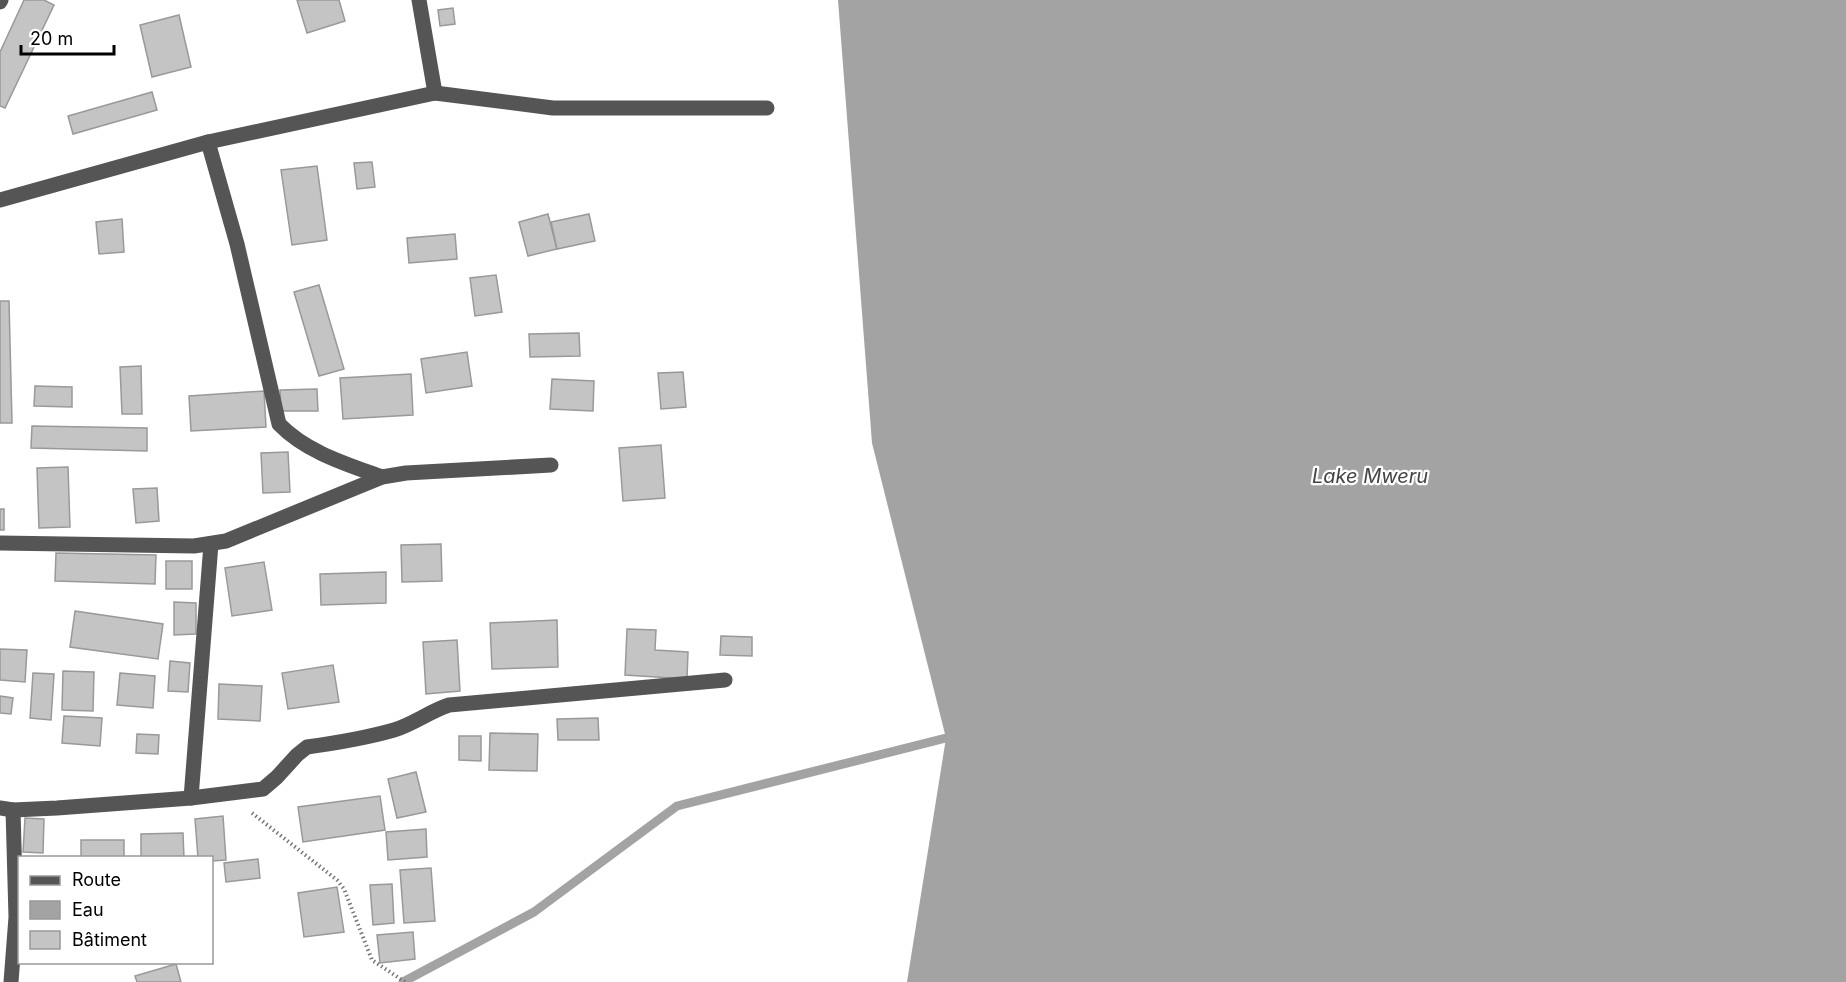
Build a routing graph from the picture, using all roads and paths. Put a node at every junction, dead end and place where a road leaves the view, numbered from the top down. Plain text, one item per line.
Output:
1 (419, 0) edge
2 (435, 93) junction
3 (767, 108) dead end
4 (208, 142) junction
5 (0, 200) edge
6 (551, 465) dead end
7 (382, 477) junction
8 (0, 543) edge
9 (211, 544) junction
10 (725, 680) dead end
11 (226, 793) junction
12 (191, 798) junction
13 (7, 809) edge
14 (11, 982) edge
15 (405, 982) edge

1 - 2 street
2 - 3 street
2 - 4 street
4 - 5 street
4 - 7 street
6 - 7 street
7 - 9 street
8 - 9 street
9 - 12 street
10 - 11 street
11 - 12 street
11 - 15 path
12 - 13 street
13 - 14 street

